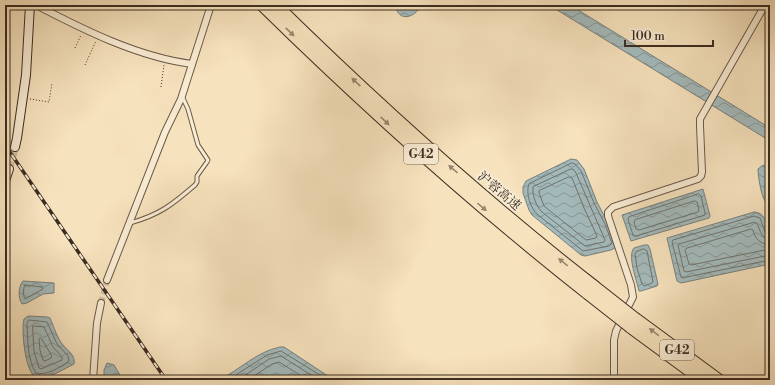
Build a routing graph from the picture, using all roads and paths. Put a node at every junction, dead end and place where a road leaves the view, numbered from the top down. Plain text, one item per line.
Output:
1 (30, 5) edge
2 (36, 5) edge
3 (211, 5) edge
4 (262, 5) edge
5 (276, 5) edge
6 (765, 5) edge
7 (83, 29) junction
8 (98, 35) junction
9 (75, 48) dead end
10 (164, 59) junction
11 (192, 64) junction
12 (86, 65) dead end
13 (52, 83) dead end
14 (161, 87) dead end
15 (182, 96) junction
16 (24, 98) junction
17 (15, 147) tunnel mouth
18 (8, 169) dead end
19 (5, 181) edge
20 (130, 223) junction
21 (107, 280) tunnel mouth
22 (591, 290) junction
23 (100, 303) tunnel mouth
24 (633, 323) junction
25 (93, 380) edge
26 (614, 380) edge
27 (702, 380) edge
28 (719, 380) edge

1 - 16 main road
2 - 7 street
3 - 11 street
4 -> 22 highway, 沪蓉高速 / G42
22 -> 5 highway, 沪蓉高速 / G42
6 - 26 street
7 - 8 street
7 - 9 path
8 - 10 street
8 - 12 path
10 - 11 street
10 - 14 path
11 - 15 street
13 - 16 path
15 - 20 street
15 - 20 lane
16 - 17 main road
18 - 19 main road
20 - 21 street
22 - 24 highway, 沪蓉高速 / G42, bridge
23 - 25 street
24 - 27 highway, 沪蓉高速 / G42
28 -> 24 highway, 沪蓉高速 / G42

